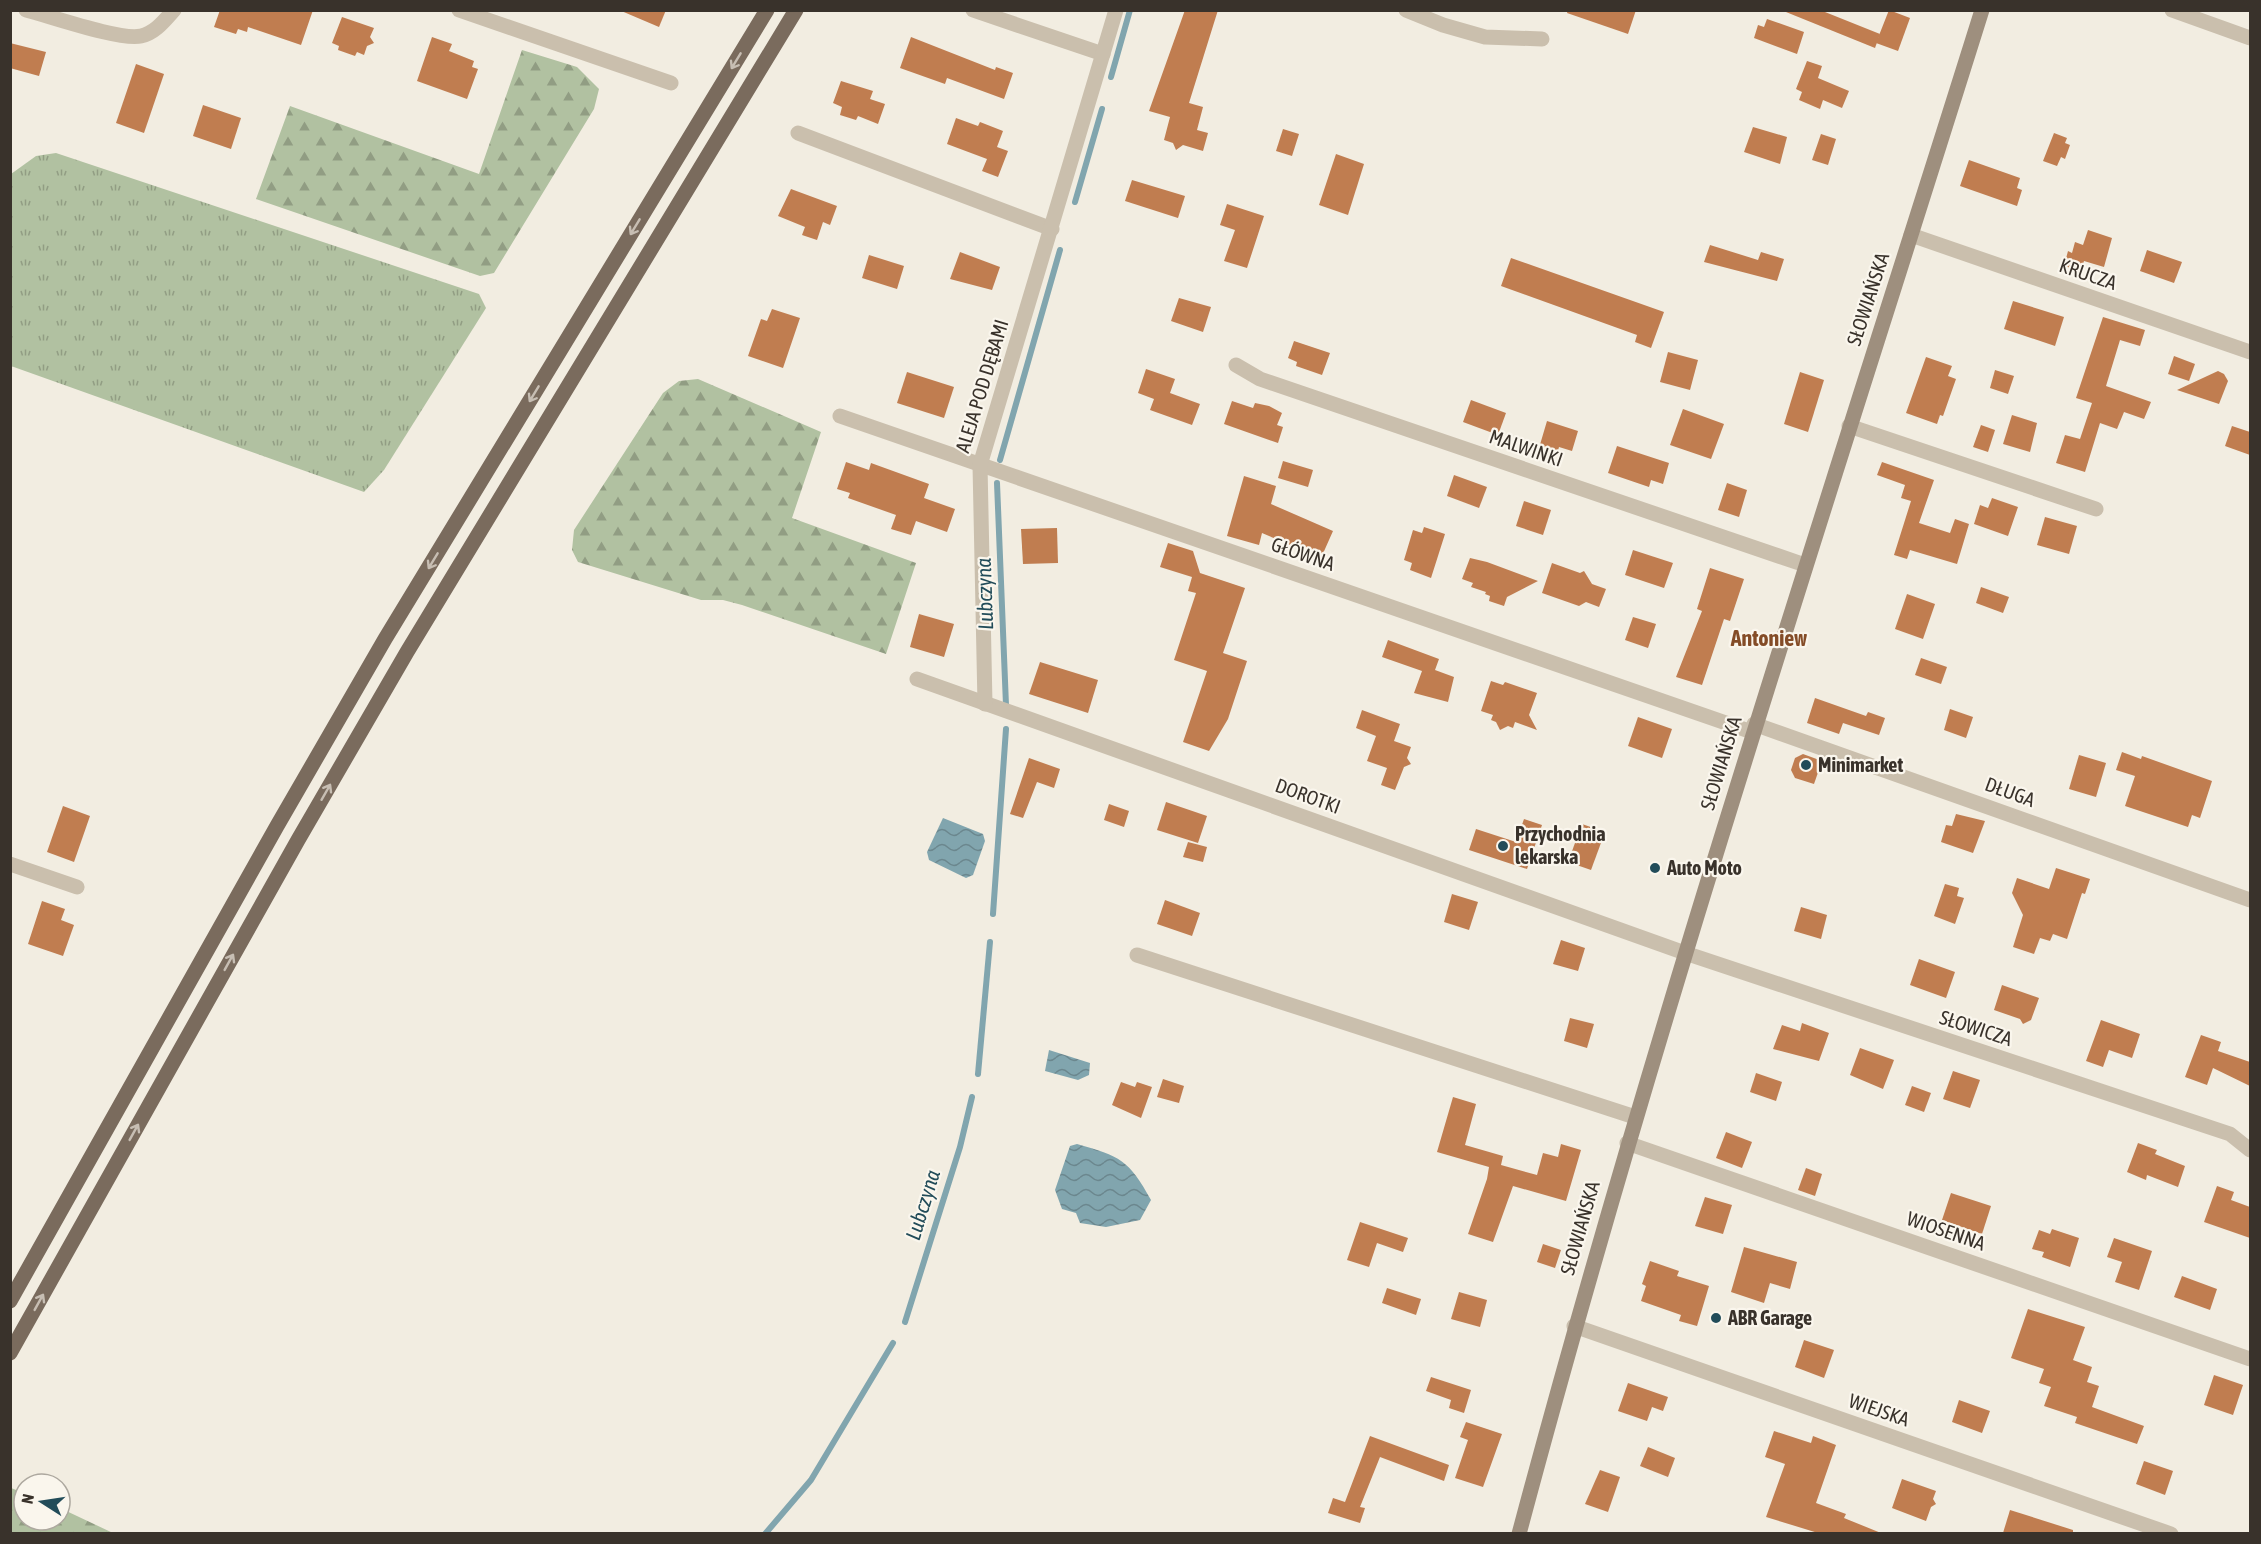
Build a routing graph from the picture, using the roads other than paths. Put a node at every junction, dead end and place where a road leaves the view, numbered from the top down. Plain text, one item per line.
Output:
1 (26, 10) edge
2 (174, 10) edge
3 (459, 10) edge
4 (766, 10) edge
5 (796, 10) edge
6 (973, 10) edge
7 (1116, 10) edge
8 (1406, 10) edge
9 (1982, 10) edge
10 (2172, 10) edge
11 (2250, 38) edge
12 (1542, 39) dead end
13 (1103, 54) junction
14 (670, 83) dead end
15 (798, 133) dead end
16 (1052, 229) junction
17 (1911, 235) junction
18 (2250, 352) edge
19 (1236, 365) dead end
20 (840, 416) dead end
21 (1849, 426) junction
22 (980, 465) junction
23 (2096, 509) dead end
24 (1805, 565) junction
25 (917, 679) dead end
26 (985, 704) junction
27 (1753, 728) junction
28 (10, 864) edge
29 (77, 886) dead end
30 (2250, 900) edge
31 (1685, 952) junction
32 (1137, 955) dead end
33 (1635, 1117) junction
34 (1627, 1143) junction
35 (2250, 1150) edge
36 (10, 1301) edge
37 (1574, 1326) junction
38 (10, 1353) edge
39 (2250, 1359) edge
40 (1519, 1533) edge
41 (2171, 1533) edge

1 - 2 street
3 - 14 street
4 -> 36 main road
38 -> 5 main road
6 - 13 street
7 - 13 street, ALEJA POD DĘBAMI
8 - 12 street
9 - 17 street, SŁOWIAŃSKA
10 - 11 street
13 - 16 street, ALEJA POD DĘBAMI
15 - 16 street
16 - 22 street, ALEJA POD DĘBAMI
17 - 18 street, KRUCZA
17 - 21 street, SŁOWIAŃSKA
19 - 24 street, MALWINKI
20 - 22 street, GŁÓWNA
21 - 23 street
21 - 24 street, SŁOWIAŃSKA
22 - 26 street, ALEJA POD DĘBAMI
22 - 27 street, GŁÓWNA
24 - 27 street, SŁOWIAŃSKA
25 - 26 street, DOROTKI
26 - 31 street, DOROTKI
27 - 30 street, DŁUGA
27 - 31 street, SŁOWIAŃSKA
28 - 29 street
31 - 33 street, SŁOWIAŃSKA
31 - 35 street, SŁOWICZA
32 - 33 street
33 - 34 street, SŁOWIAŃSKA
34 - 37 street, SŁOWIAŃSKA
34 - 39 street, WIOSENNA
37 - 40 street, SŁOWIAŃSKA
37 - 41 street, WIEJSKA

